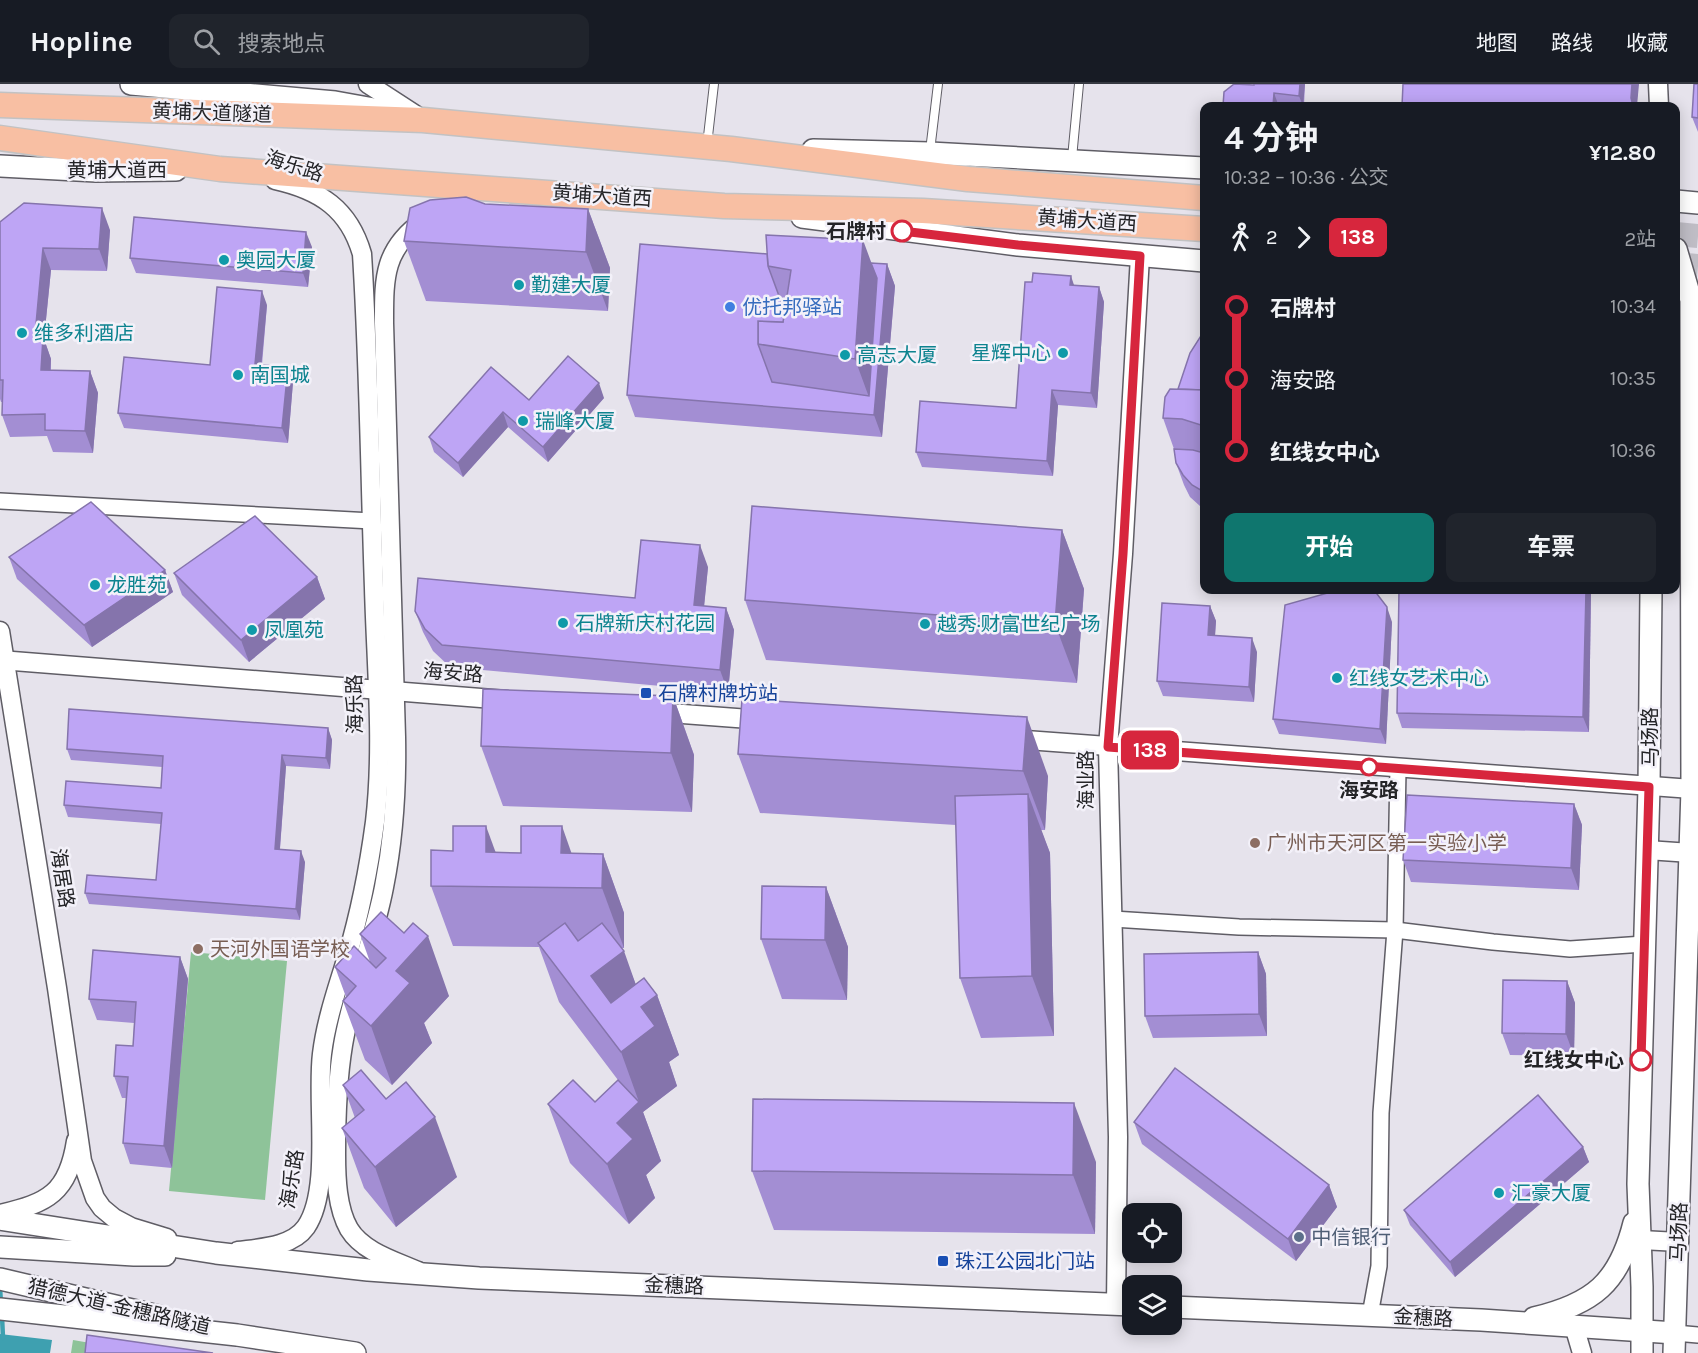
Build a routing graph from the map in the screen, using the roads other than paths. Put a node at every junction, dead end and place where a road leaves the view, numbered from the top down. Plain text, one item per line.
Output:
1 (131, 84) edge
2 (278, 84) edge
3 (368, 84) edge
4 (714, 84) edge
5 (938, 84) edge
6 (1079, 84) edge
7 (1658, 84) edge
8 (252, 94) junction
9 (1659, 102) edge
10 (0, 105) edge
11 (423, 120) junction
12 (0, 138) edge
13 (707, 146) junction
14 (731, 149) junction
15 (930, 153) junction
16 (1071, 160) junction
17 (0, 166) edge
18 (1200, 168) edge
19 (220, 169) junction
20 (487, 187) junction
21 (1200, 198) edge
22 (1680, 201) edge
23 (1698, 203) edge
24 (724, 206) junction
25 (1200, 229) edge
26 (1140, 256) junction
27 (1200, 261) edge
28 (1680, 266) edge
29 (1688, 300) edge
30 (0, 501) edge
31 (372, 521) junction
32 (1695, 561) edge
33 (1651, 594) edge
34 (0, 631) edge
35 (2, 660) edge
36 (386, 691) junction
37 (526, 701) edge
38 (644, 711) edge
39 (775, 721) edge
40 (989, 737) edge
41 (1108, 747) junction
42 (1398, 769) junction
43 (1649, 787) junction
44 (1692, 789) junction
45 (1647, 850) junction
46 (1691, 853) junction
47 (1113, 919) junction
48 (1395, 930) junction
49 (1644, 944) junction
50 (1691, 1092) edge
51 (77, 1133) junction
52 (1639, 1205) junction
53 (0, 1214) edge
54 (0, 1219) edge
55 (1641, 1240) junction
56 (1679, 1242) junction
57 (0, 1247) edge
58 (216, 1253) junction
59 (425, 1274) junction
60 (1123, 1275) edge
61 (0, 1279) edge
62 (1122, 1304) edge
63 (1182, 1307) edge
64 (0, 1309) edge
65 (1370, 1316) junction
66 (1515, 1322) junction
67 (1574, 1326) junction
68 (1642, 1331) junction
69 (237, 1335) junction
70 (1698, 1335) edge
71 (1675, 1343) edge
72 (356, 1353) edge
73 (1582, 1353) edge
74 (1641, 1353) edge

1 - 8 main road, 黄埔大道西
2 - 8 street
3 - 11 street
4 - 13 lane
5 - 15 lane
6 - 16 lane
7 - 9 street
8 - 11 main road, 黄埔大道西
10 - 11 main road, 黄埔大道隧道
11 - 13 main road, 黄埔大道西
12 - 19 main road
13 - 14 main road, 黄埔大道西
14 - 15 main road
14 - 21 main road, 黄埔大道西
15 - 16 main road
16 - 18 main road
17 - 19 main road, 黄埔大道西
19 - 20 main road, 黄埔大道西
19 - 31 street, 海乐路
20 - 24 main road, 黄埔大道西
20 - 36 street, 海乐路
22 - 23 main road
24 - 25 main road, 黄埔大道西
24 - 26 main road
26 - 27 main road
26 - 41 street, 海业路
28 - 29 main road, 马场路
29 - 32 main road, 马场路
30 - 31 street
31 - 36 street, 海乐路
32 - 44 main road, 马场路
33 - 43 main road, 马场路
34 - 35 street, 海居路
35 - 36 street, 海安路
35 - 51 street, 海居路
36 - 37 street, 海安路
36 - 58 street, 海乐路
36 - 59 street, 海乐路
38 - 39 street
40 - 41 street
41 - 42 street
41 - 47 street, 海业路
42 - 43 street
42 - 48 street
43 - 44 street
43 - 45 main road, 马场路
44 - 46 main road, 马场路
45 - 46 street
45 - 49 main road, 马场路
46 - 50 main road, 马场路
47 - 48 street
47 - 60 street, 海业路
48 - 49 street
48 - 65 street
49 - 52 main road, 马场路
50 - 56 main road, 马场路
51 - 53 street
51 - 58 street, 海居路
52 - 55 main road, 马场路
52 - 66 main road
54 - 58 main road
55 - 56 street
55 - 68 main road, 马场路
56 - 71 main road, 马场路
57 - 58 main road, 猎德大道-金穗路隧道
58 - 59 main road, 金穗路
59 - 62 main road, 金穗路
61 - 69 main road, 猎德大道-金穗路隧道
63 - 65 main road, 金穗路
64 - 69 main road
65 - 66 main road, 金穗路
66 - 67 main road, 金穗路
67 - 68 main road, 金穗路
67 - 73 street
68 - 71 main road, 金穗路
68 - 74 main road, 马场路
69 - 72 main road
70 - 71 street

